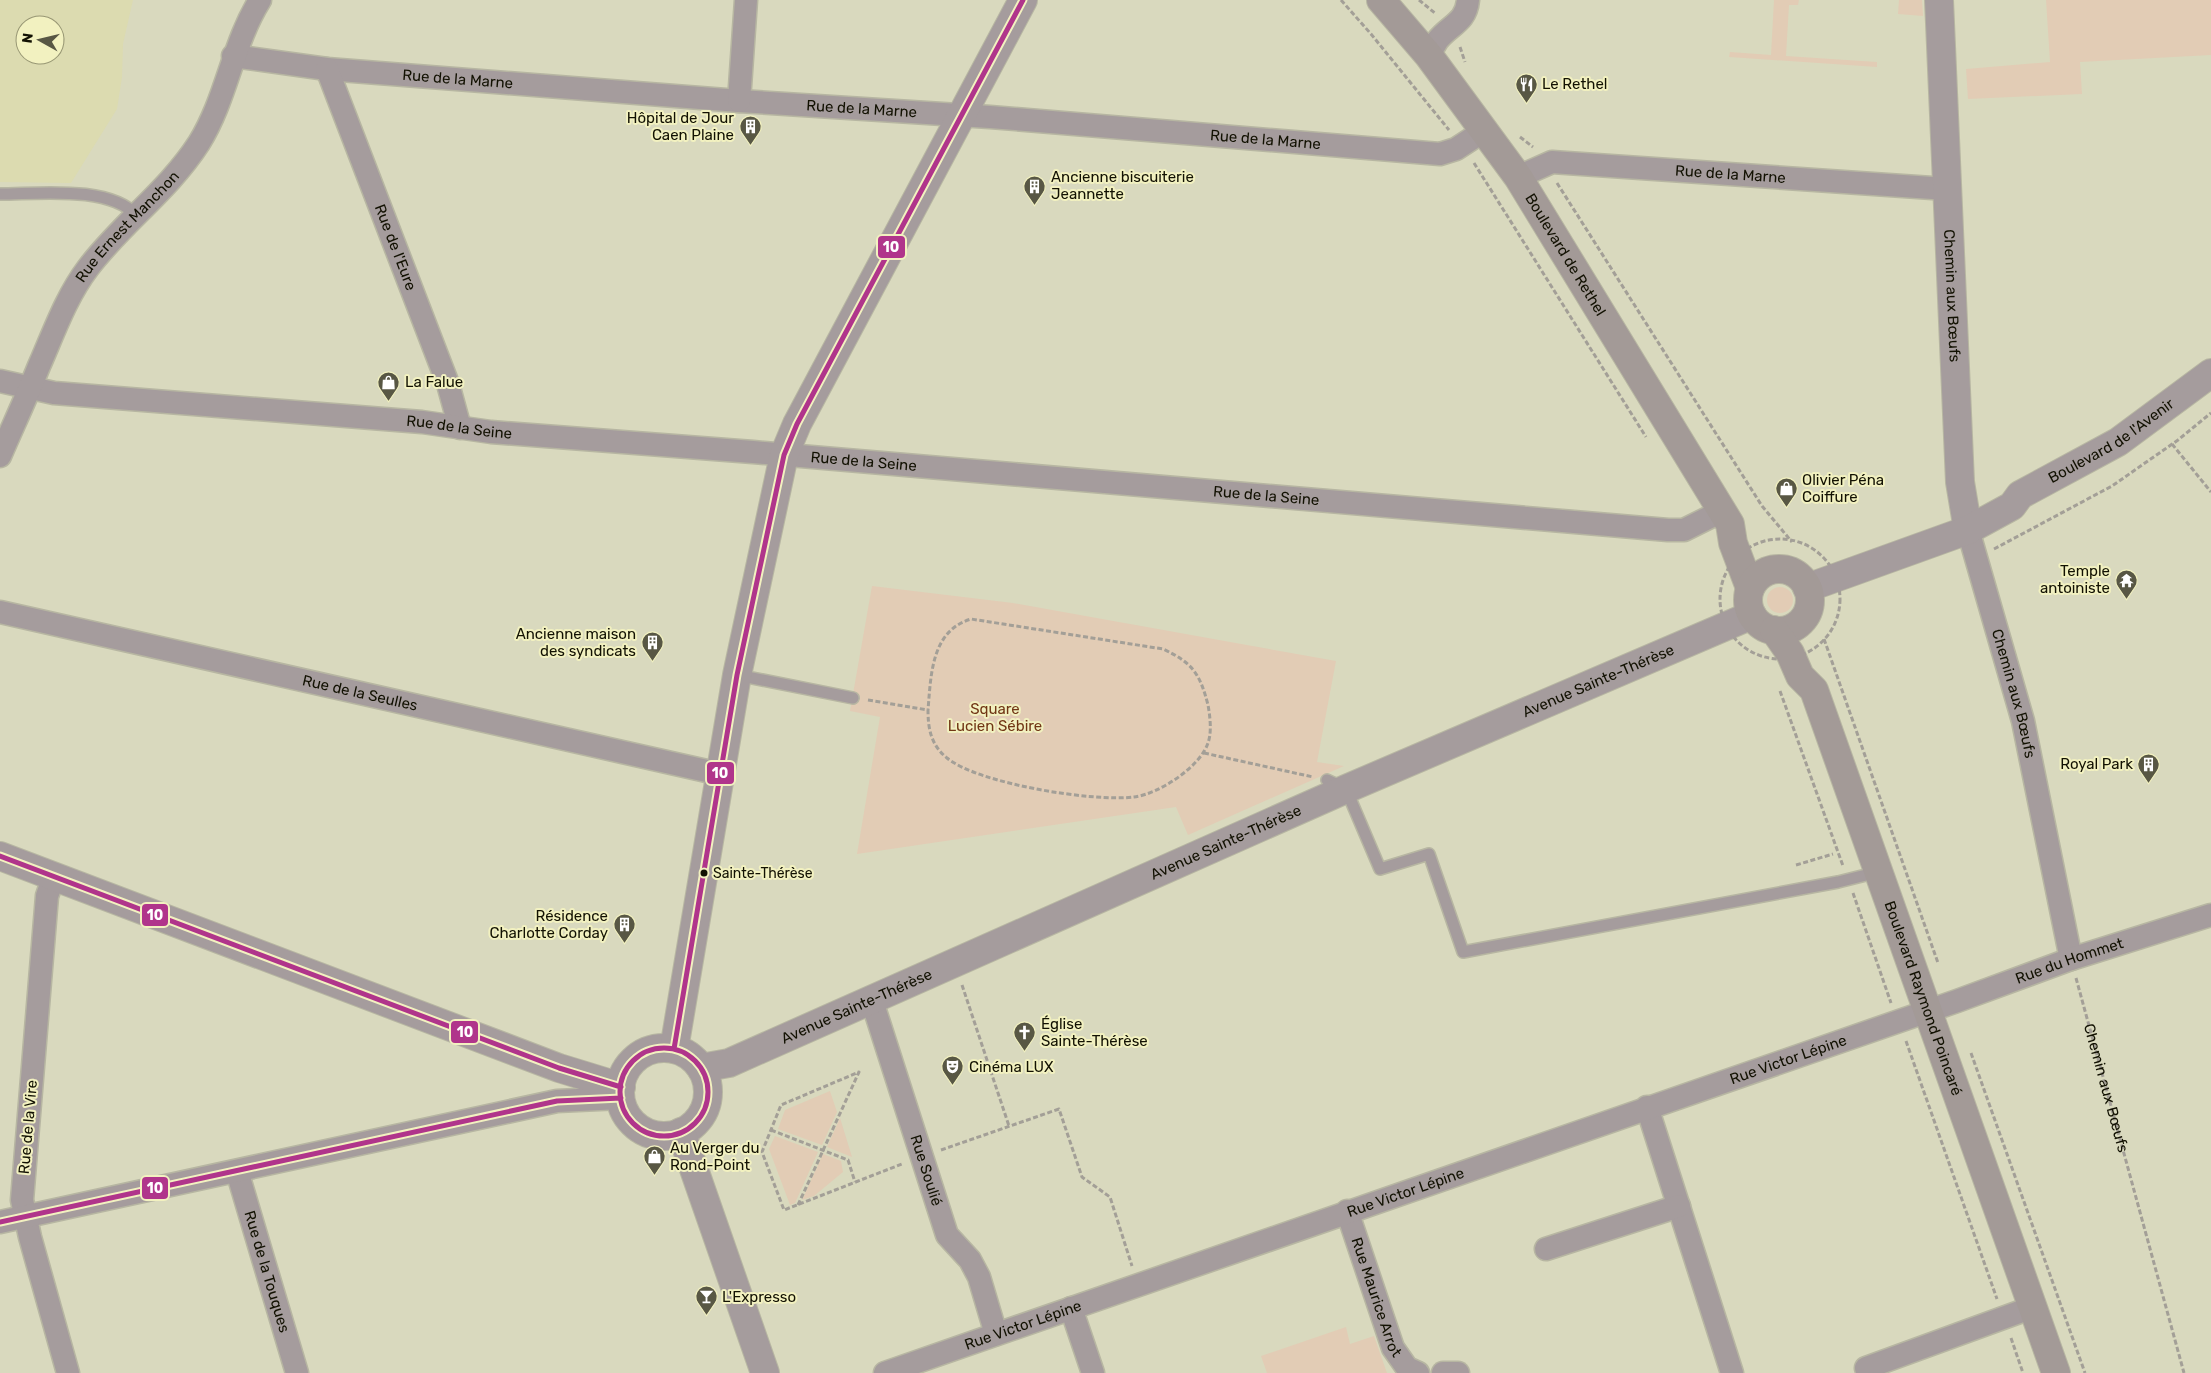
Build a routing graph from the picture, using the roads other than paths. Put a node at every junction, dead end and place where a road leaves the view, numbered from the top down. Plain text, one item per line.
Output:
1 (260, 0) edge
2 (746, 0) edge
3 (1023, 0) edge
4 (1381, 0) edge
5 (1468, 0) edge
6 (1939, 0) edge
7 (233, 56) junction
8 (1429, 56) junction
9 (327, 69) junction
10 (739, 101) junction
11 (961, 116) junction
12 (1485, 130) junction
13 (1518, 176) junction
14 (1947, 189) junction
15 (0, 194) edge
16 (137, 216) junction
17 (2211, 373) edge
18 (0, 381) edge
19 (30, 388) junction
20 (2211, 390) edge
21 (460, 428) junction
22 (784, 455) junction
23 (0, 456) edge
24 (2012, 506) junction
25 (1726, 518) junction
26 (1968, 530) junction
27 (1777, 569) junction
28 (1750, 588) junction
29 (1807, 588) junction
30 (0, 612) edge
31 (1752, 615) junction
32 (1803, 618) junction
33 (1774, 630) junction
34 (737, 675) junction
35 (1814, 690) junction
36 (853, 698) road end
37 (720, 774) junction
38 (1336, 784) junction
39 (0, 856) edge
40 (1878, 872) junction
41 (54, 876) junction
42 (2211, 914) edge
43 (2071, 959) junction
44 (871, 998) junction
45 (1927, 1009) junction
46 (674, 1049) junction
47 (559, 1068) junction
48 (702, 1068) junction
49 (621, 1093) junction
50 (557, 1101) junction
51 (1647, 1107) junction
52 (681, 1132) junction
53 (238, 1171) junction
54 (1679, 1206) junction
55 (1348, 1212) junction
56 (25, 1216) junction
57 (0, 1222) edge
58 (1546, 1249) dead end
59 (2033, 1307) junction
60 (1071, 1308) junction
61 (996, 1334) junction
62 (1866, 1368) dead end
63 (68, 1373) edge
64 (298, 1373) edge
65 (765, 1373) edge
66 (885, 1373) edge
67 (1093, 1373) edge
68 (1418, 1373) edge
69 (1443, 1373) edge
70 (1458, 1373) edge
71 (1732, 1373) edge
72 (2056, 1373) edge

1 - 7 street, Rue Ernest Manchon
2 - 10 street
3 - 11 street
4 - 8 main road, Boulevard de Rethel
5 - 8 street
6 - 14 street, Chemin aux Bœufs
7 - 9 street, Rue de la Marne
7 - 16 street, Rue Ernest Manchon
8 - 12 main road, Boulevard de Rethel
9 - 10 street, Rue de la Marne
9 - 21 street, Rue de l'Eure
10 - 11 street, Rue de la Marne
11 - 12 street, Rue de la Marne
11 - 22 street
12 - 13 main road, Boulevard de Rethel
13 - 14 street, Rue de la Marne
13 - 25 main road, Boulevard de Rethel
14 - 26 street, Chemin aux Bœufs
15 - 16 lane
16 - 19 street, Rue Ernest Manchon
17 - 24 street, Boulevard de l'Avenir
18 - 19 street, Rue de la Seine
19 - 21 street, Rue de la Seine
19 - 23 street, Rue Ernest Manchon
20 - 24 street, Boulevard de l'Avenir
21 - 22 street, Rue de la Seine
22 - 25 street, Rue de la Seine
22 - 34 street
24 - 26 street, Boulevard de l'Avenir
25 - 27 main road, Boulevard de Rethel
25 - 28 main road, Boulevard de Rethel
26 - 29 street
26 - 43 street, Chemin aux Bœufs
27 - 28 main road
27 - 29 main road
28 - 31 main road
29 - 32 main road
30 - 37 street, Rue de la Seulles
31 - 33 main road
31 - 38 street, Avenue Sainte-Thérèse
32 - 33 main road
32 - 35 main road, Boulevard Raymond Poincaré
33 - 35 main road, Boulevard Raymond Poincaré
34 - 36 lane
34 - 37 street
35 - 40 main road, Boulevard Raymond Poincaré
37 - 46 street
38 - 40 lane
38 - 44 street, Avenue Sainte-Thérèse
39 - 41 street
40 - 45 main road, Boulevard Raymond Poincaré
41 - 47 street
41 - 56 street, Rue de la Vire
42 - 43 street, Rue du Hommet
43 - 45 street, Rue du Hommet
44 - 48 street, Avenue Sainte-Thérèse
44 - 61 street, Rue Soulié
45 - 51 street, Rue Victor Lépine
45 - 59 main road, Boulevard Raymond Poincaré
46 - 48 street
46 - 49 street
47 - 49 street
47 - 50 lane
48 - 52 street
49 - 50 street
49 - 52 street
50 - 53 street
51 - 54 street
51 - 55 street, Rue Victor Lépine
52 - 65 street
53 - 56 street
53 - 64 street, Rue de la Touques
54 - 58 street
54 - 71 street
55 - 60 street, Rue Victor Lépine
55 - 68 street, Rue Maurice Arrot
56 - 57 street
56 - 63 street, Rue de la Vire
59 - 62 street
59 - 72 main road, Boulevard Raymond Poincaré
60 - 61 street, Rue Victor Lépine
60 - 67 street
61 - 66 street, Rue Victor Lépine
69 - 70 street

